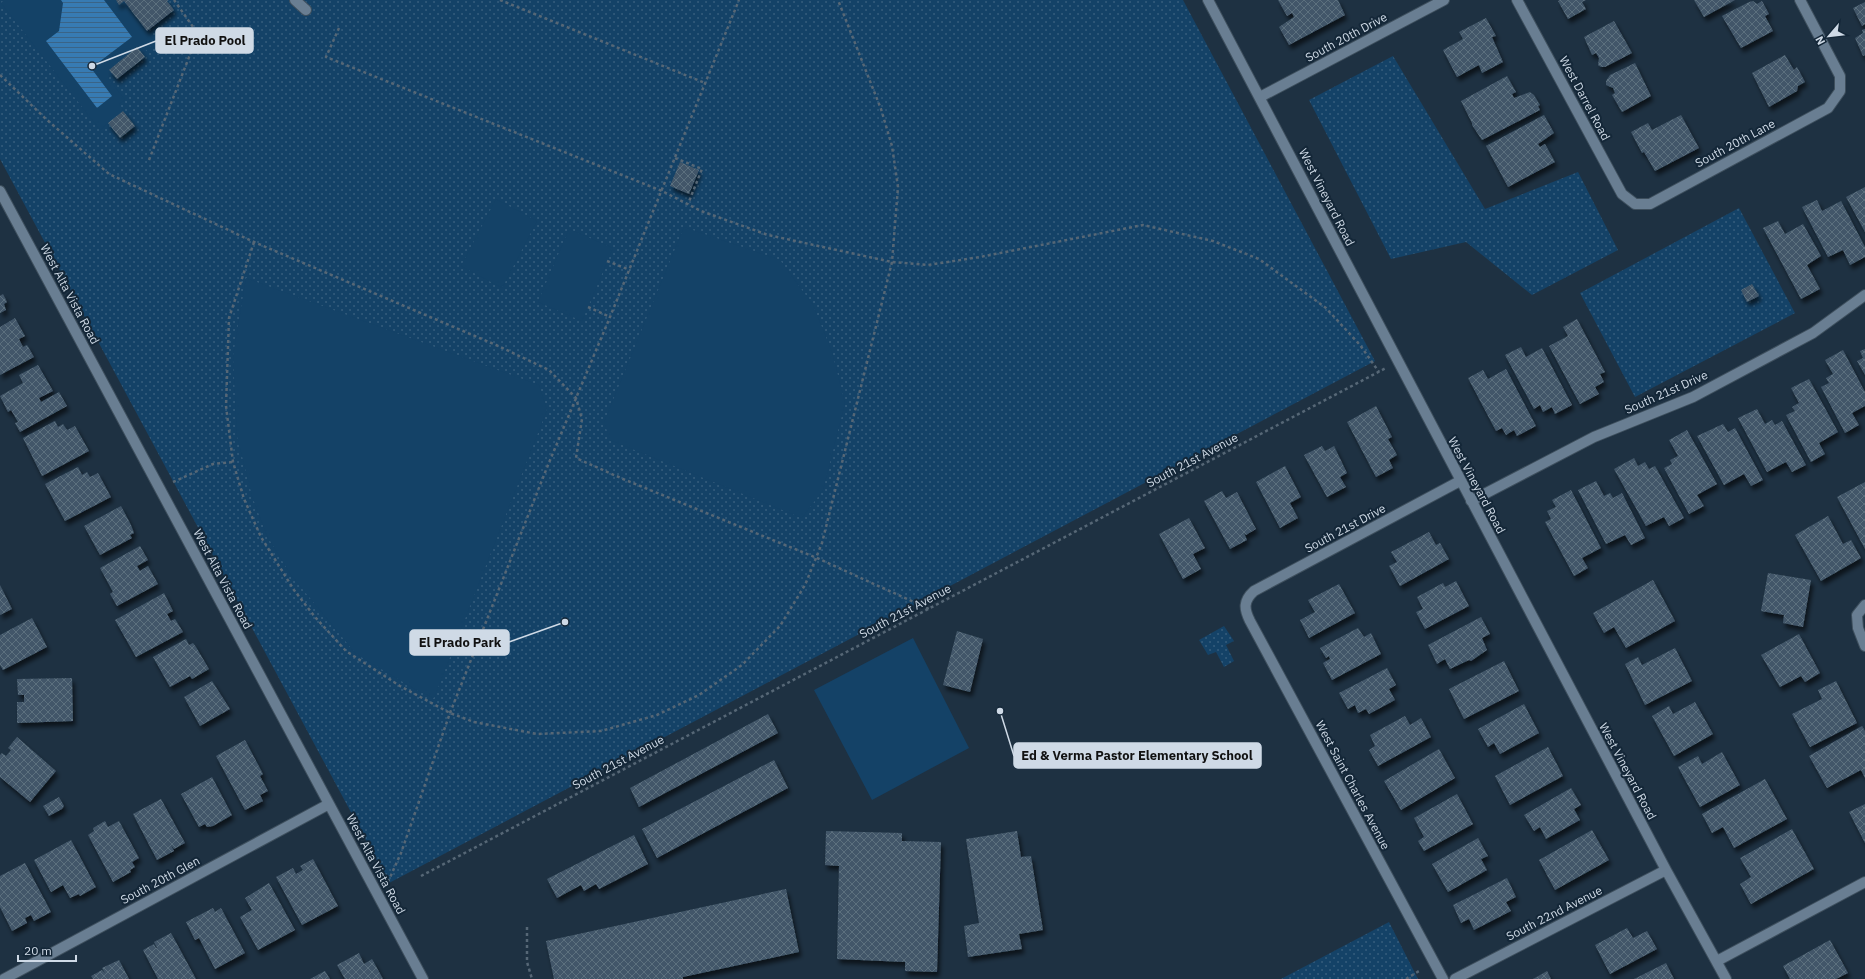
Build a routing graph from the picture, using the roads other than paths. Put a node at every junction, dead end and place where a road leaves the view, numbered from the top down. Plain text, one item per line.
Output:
1 (295, 0) edge
2 (1208, 0) edge
3 (1444, 0) edge
4 (1517, 0) edge
5 (1800, 0) edge
6 (306, 10) dead end
7 (1260, 97) junction
8 (0, 191) edge
9 (1635, 204) joint
10 (1865, 295) edge
11 (1460, 481) junction
12 (1471, 502) junction
13 (1245, 602) joint
14 (1865, 605) edge
15 (1865, 646) edge
16 (329, 804) junction
17 (1666, 870) junction
18 (1865, 882) edge
19 (1717, 961) junction
20 (4, 979) edge
21 (423, 979) edge
22 (1443, 979) edge
23 (1455, 979) edge
24 (1726, 979) edge

1 - 6 street
2 - 7 street, West Vineyard Road
3 - 7 street, South 20th Drive
4 - 9 street, West Darrel Road
5 - 9 street, South 20th Lane
7 - 11 street, West Vineyard Road
8 - 16 street, West Alta Vista Road
10 - 12 street, South 21st Drive
11 - 12 street, West Vineyard Road
11 - 13 street, South 21st Drive
12 - 17 street, West Vineyard Road
13 - 22 street, West Saint Charles Avenue
14 - 15 street
16 - 20 street, South 20th Glen
16 - 21 street, West Alta Vista Road
17 - 19 street, West Vineyard Road
17 - 23 street, South 22nd Avenue
18 - 19 street
19 - 24 street, West Vineyard Road

